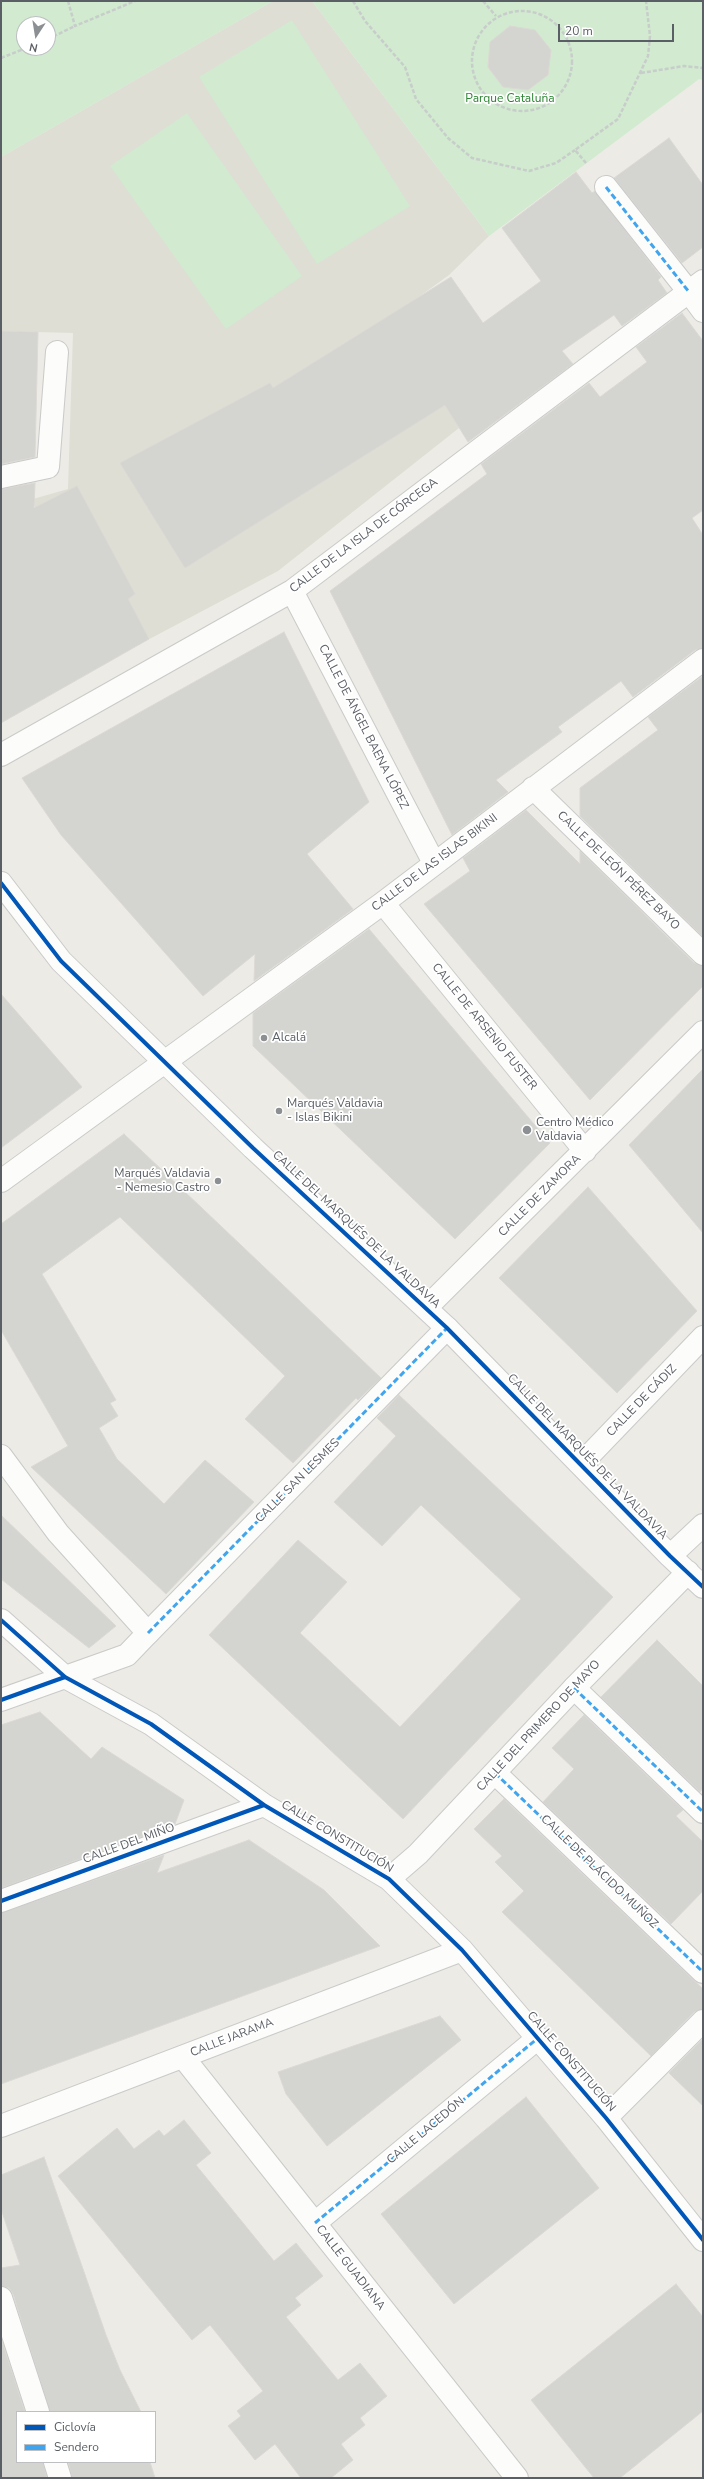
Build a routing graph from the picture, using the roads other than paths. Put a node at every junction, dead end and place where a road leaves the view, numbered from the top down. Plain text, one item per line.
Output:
1 (606, 187) road end
2 (696, 287) edge
3 (703, 311) edge
4 (57, 352) dead end
5 (1, 477) edge
6 (292, 591) junction
7 (703, 660) edge
8 (1, 756) edge
9 (533, 788) junction
10 (434, 863) junction
11 (1, 883) edge
12 (383, 903) junction
13 (703, 954) edge
14 (703, 1032) edge
15 (164, 1061) junction
16 (585, 1151) junction
17 (1, 1181) edge
18 (426, 1308) junction
19 (447, 1328) junction
20 (703, 1337) edge
21 (1, 1456) edge
22 (581, 1464) junction
23 (703, 1525) edge
24 (670, 1556) junction
25 (695, 1579) edge
26 (1, 1620) edge
27 (148, 1633) junction
28 (65, 1677) junction
29 (574, 1688) junction
30 (1, 1700) edge
31 (495, 1773) junction
32 (264, 1805) junction
33 (703, 1812) edge
34 (389, 1879) junction
35 (1, 1901) edge
36 (462, 1950) junction
37 (703, 1972) edge
38 (703, 2022) edge
39 (538, 2038) junction
40 (183, 2057) junction
41 (606, 2118) junction
42 (1, 2126) edge
43 (315, 2223) junction
44 (703, 2240) edge
45 (1, 2298) edge
46 (38, 2411) edge
47 (55, 2463) edge
48 (60, 2478) edge
49 (517, 2478) edge

1 - 2 street
2 - 3 street
2 - 6 street, CALLE DE LA ISLA DE CÓRCEGA
4 - 5 street
6 - 8 street, CALLE DE LA ISLA DE CÓRCEGA
6 - 10 street, CALLE DE ÁNGEL BAENA LÓPEZ
7 - 9 street, CALLE DE LAS ISLAS BIKINI
9 - 10 street, CALLE DE LAS ISLAS BIKINI
9 - 13 street, CALLE DE LEÓN PÉREZ BAYO
10 - 12 street, CALLE DE LAS ISLAS BIKINI
11 - 15 street, CALLE DEL MARQUÉS DE LA VALDAVIA
12 - 15 street, CALLE DE LAS ISLAS BIKINI
12 - 16 street, CALLE DE ARSENIO FUSTER
14 - 16 street, CALLE DE ZAMORA
15 - 17 street, CALLE DE LAS ISLAS BIKINI
15 - 18 street, CALLE DEL MARQUÉS DE LA VALDAVIA
16 - 18 street, CALLE DE ZAMORA
18 - 19 street, CALLE DEL MARQUÉS DE LA VALDAVIA
19 - 22 street, CALLE DEL MARQUÉS DE LA VALDAVIA
19 - 27 street, CALLE SAN LESMES
20 - 22 street, CALLE DE CÁDIZ
21 - 27 street
22 - 24 street, CALLE DEL MARQUÉS DE LA VALDAVIA
23 - 24 street
24 - 25 street, CALLE DEL MARQUÉS DE LA VALDAVIA
25 - 29 street, CALLE DEL PRIMERO DE MAYO
26 - 28 street, CALLE CONSTITUCIÓN
27 - 28 street, CALLE SAN LESMES
28 - 30 street, CALLE SAN LESMES
28 - 32 street, CALLE CONSTITUCIÓN
29 - 31 street, CALLE DEL PRIMERO DE MAYO
29 - 33 street
31 - 34 street, CALLE DEL PRIMERO DE MAYO
31 - 37 street, CALLE DE PLÁCIDO MUÑOZ
32 - 34 street, CALLE CONSTITUCIÓN
32 - 35 street, CALLE DEL MIÑO
34 - 36 street, CALLE CONSTITUCIÓN
36 - 39 street, CALLE CONSTITUCIÓN
36 - 40 street, CALLE JARAMA
38 - 41 street
39 - 41 street, CALLE CONSTITUCIÓN
39 - 43 street, CALLE LACEDÓN
40 - 42 street, CALLE JARAMA
40 - 43 street, CALLE GUADIANA
41 - 44 street, CALLE CONSTITUCIÓN
43 - 49 street, CALLE GUADIANA
45 - 46 street
47 - 48 street

